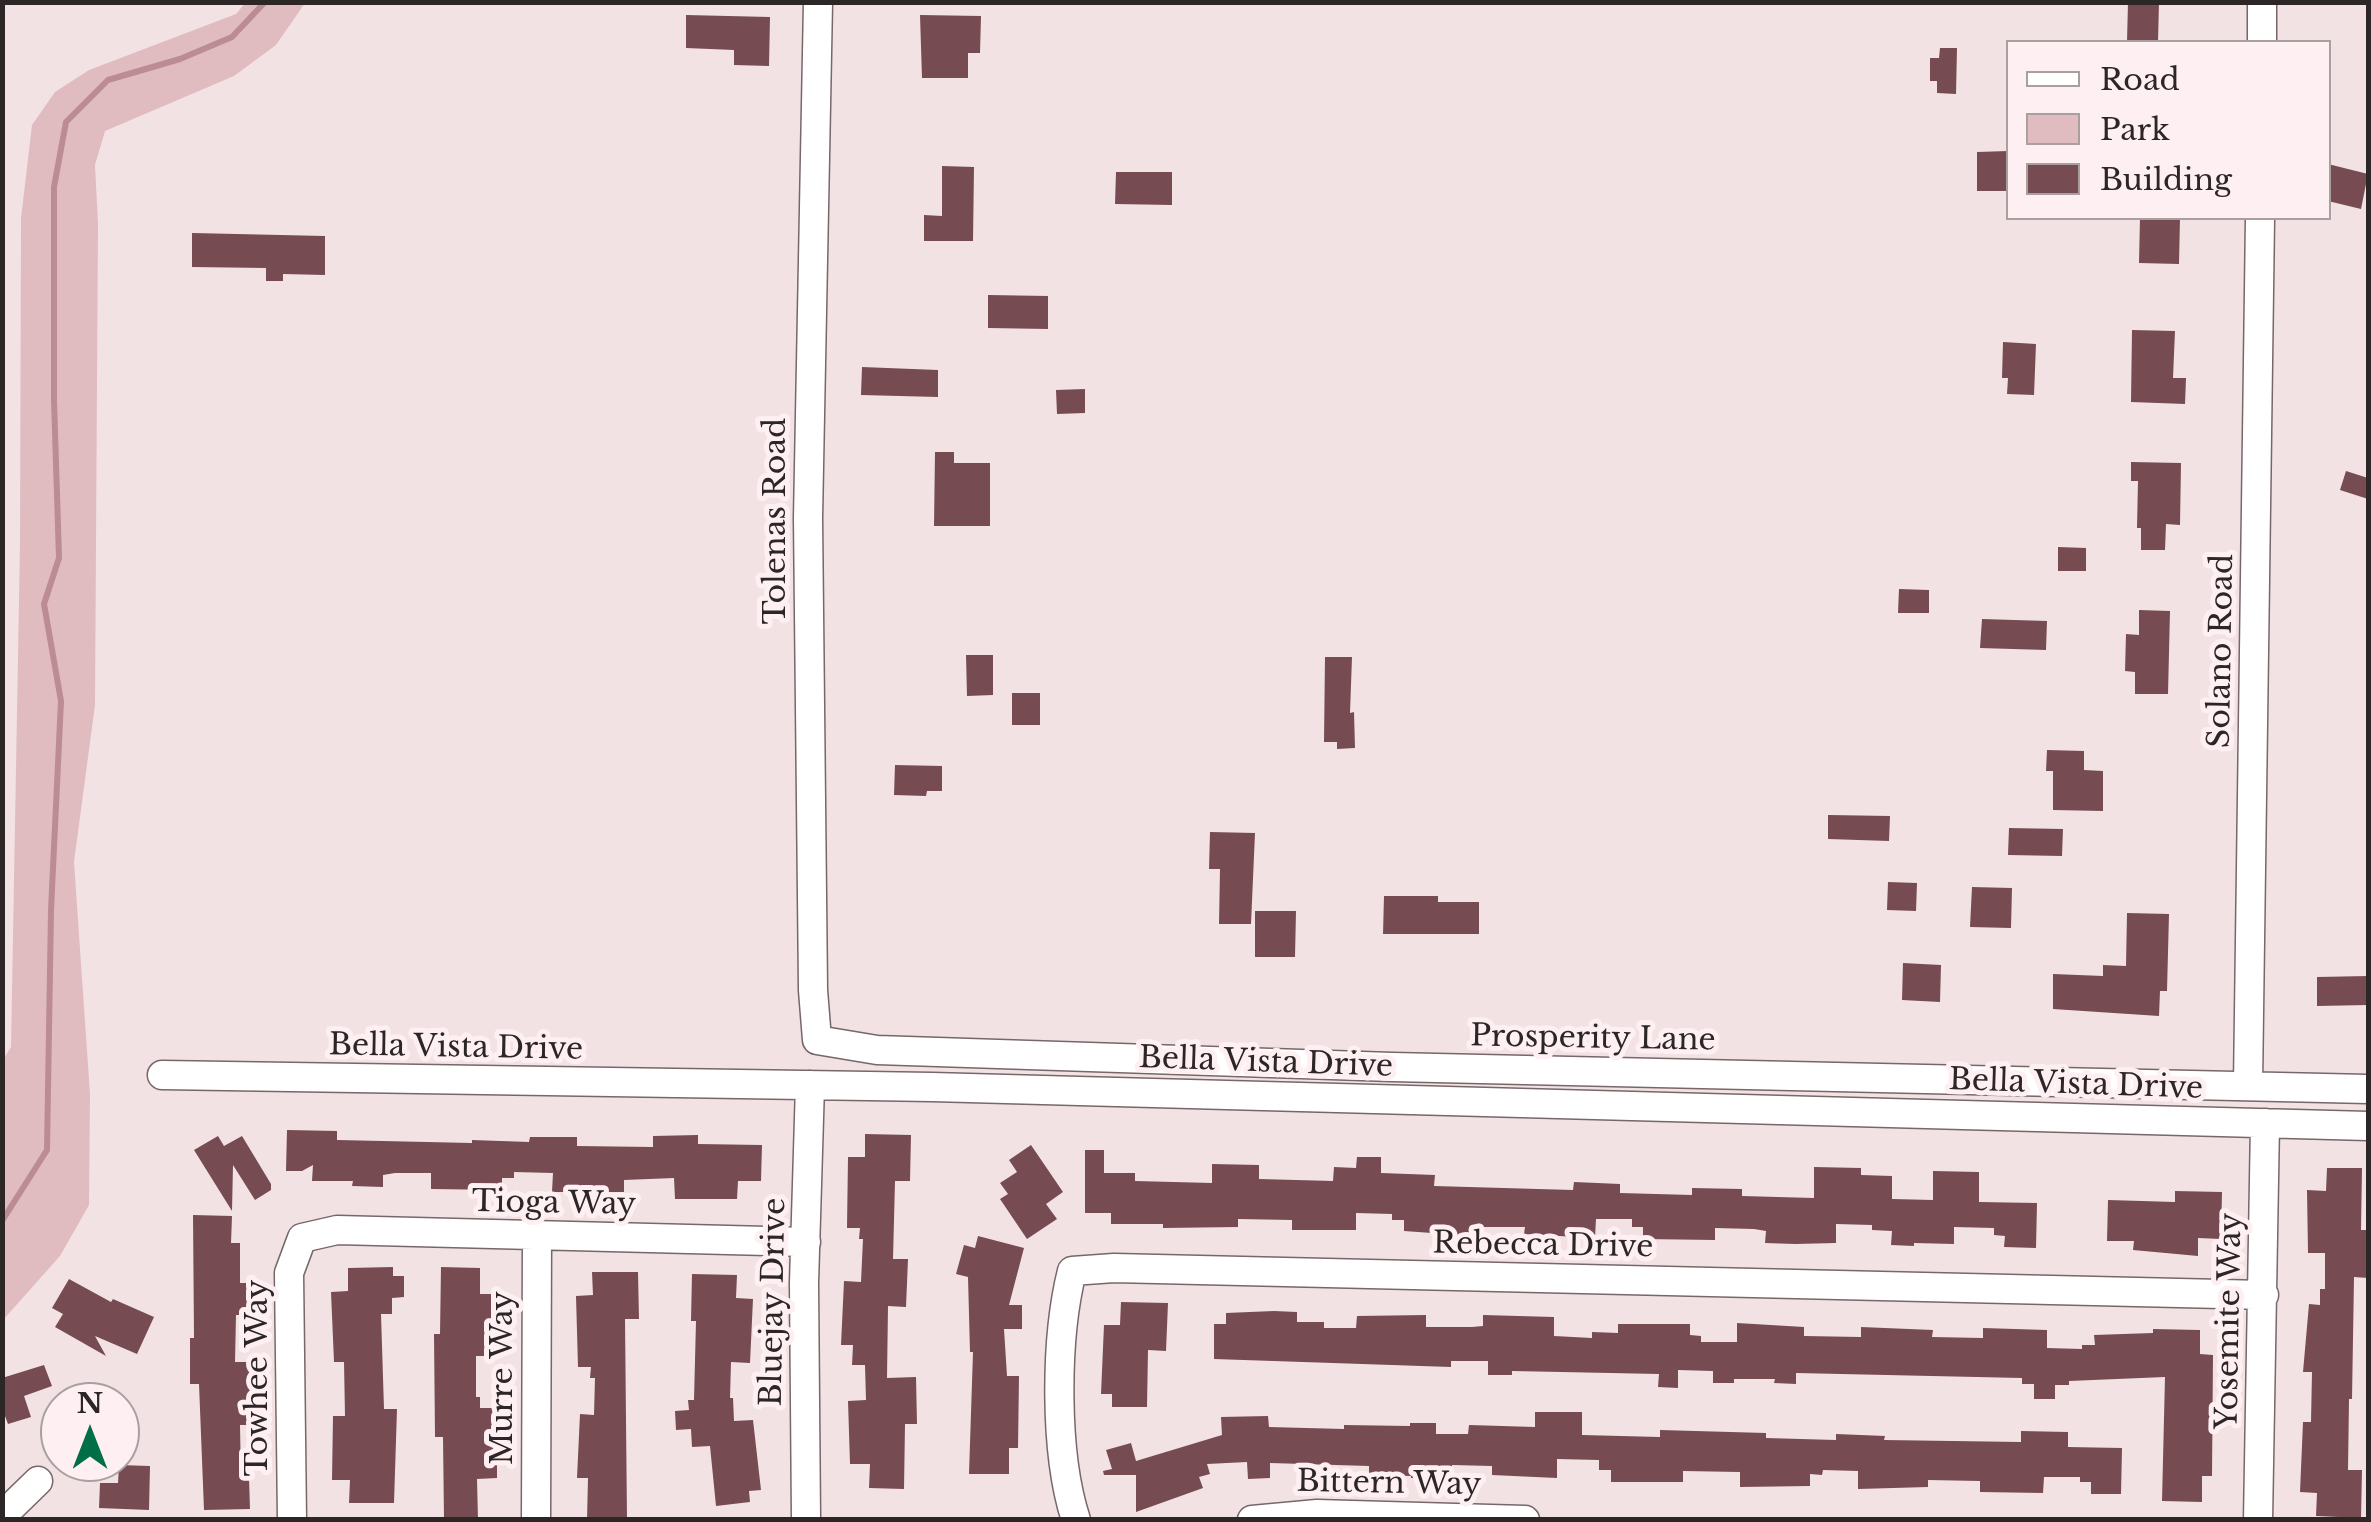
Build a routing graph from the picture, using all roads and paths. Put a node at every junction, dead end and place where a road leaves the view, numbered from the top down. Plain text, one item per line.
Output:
1 (818, 2) edge
2 (2262, 2) edge
3 (2262, 40) edge
4 (2260, 220) edge
5 (817, 1040) joint
6 (162, 1075) dead end
7 (810, 1085) junction
8 (2248, 1085) junction
9 (2368, 1088) edge
10 (2265, 1123) junction
11 (2368, 1126) edge
12 (302, 1238) joint
13 (538, 1238) junction
14 (806, 1242) junction
15 (2264, 1296) junction
16 (38, 1481) dead end
17 (2, 1516) edge
18 (292, 1520) edge
19 (536, 1520) edge
20 (806, 1520) edge
21 (1076, 1520) edge
22 (1252, 1520) edge
23 (1525, 1520) edge
24 (2258, 1520) edge

1 - 5 street, Tolenas Road
2 - 3 street
4 - 8 street, Solano Road
5 - 8 street, Prosperity Lane
6 - 7 street, Bella Vista Drive
7 - 10 street, Bella Vista Drive
7 - 14 street, Bluejay Drive
8 - 9 street, Prosperity Lane
10 - 11 street, Bella Vista Drive
10 - 15 street, Yosemite Way
12 - 13 street, Tioga Way
12 - 18 street, Towhee Way
13 - 14 street, Tioga Way
13 - 19 street, Murre Way
14 - 20 street, Bluejay Drive
15 - 21 street, Rebecca Drive
15 - 24 street, Yosemite Way
16 - 17 street
22 - 23 street, Bittern Way

